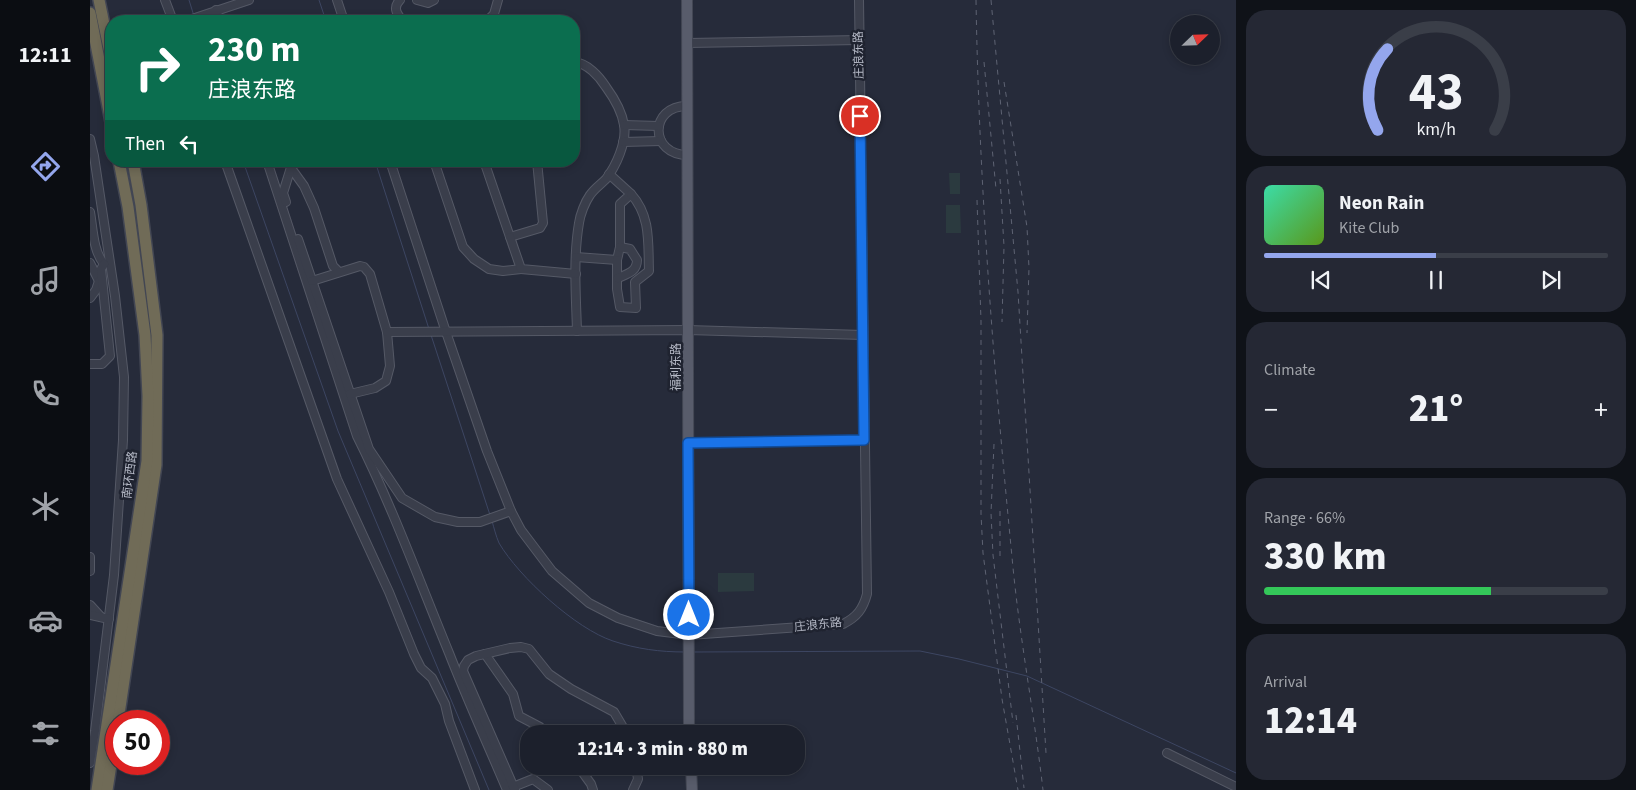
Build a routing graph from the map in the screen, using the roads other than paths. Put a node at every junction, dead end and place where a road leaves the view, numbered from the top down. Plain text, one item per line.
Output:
1 (99, 0) edge
2 (165, 0) edge
3 (248, 0) edge
4 (338, 0) edge
5 (400, 0) edge
6 (417, 0) edge
7 (434, 0) edge
8 (498, 0) edge
9 (687, 0) edge
10 (859, 0) edge
11 (214, 11) junction
12 (90, 13) edge
13 (171, 15) edge
14 (203, 15) edge
15 (216, 15) edge
16 (342, 15) edge
17 (398, 15) edge
18 (493, 15) edge
19 (105, 29) edge
20 (859, 40) junction
21 (687, 43) junction
22 (580, 64) edge
23 (105, 91) edge
24 (687, 106) junction
25 (624, 125) junction
26 (659, 126) junction
27 (90, 139) edge
28 (661, 141) junction
29 (623, 142) junction
30 (688, 155) junction
31 (120, 167) edge
32 (134, 167) edge
33 (227, 167) edge
34 (269, 167) edge
35 (291, 167) edge
36 (294, 167) edge
37 (392, 167) edge
38 (436, 167) edge
39 (486, 167) edge
40 (538, 167) edge
41 (608, 174) junction
42 (631, 194) junction
43 (90, 212) edge
44 (510, 237) junction
45 (620, 247) junction
46 (576, 257) junction
47 (617, 260) junction
48 (637, 260) junction
49 (648, 261) junction
50 (90, 263) edge
51 (107, 264) junction
52 (521, 269) junction
53 (339, 272) junction
54 (576, 274) junction
55 (618, 278) junction
56 (101, 281) junction
57 (312, 281) junction
58 (90, 298) edge
59 (688, 330) junction
60 (577, 331) junction
61 (387, 332) junction
62 (443, 332) junction
63 (863, 335) junction
64 (90, 364) edge
65 (350, 394) junction
66 (864, 440) junction
67 (688, 443) junction
68 (511, 511) junction
69 (90, 557) edge
70 (90, 571) edge
71 (90, 605) edge
72 (90, 615) edge
73 (105, 618) junction
74 (689, 637) junction
75 (485, 654) junction
76 (120, 710) edge
77 (536, 725) edge
78 (622, 725) edge
79 (689, 725) edge
80 (1167, 753) dead end
81 (90, 763) edge
82 (109, 775) edge
83 (584, 775) edge
84 (637, 775) edge
85 (691, 775) edge
86 (1236, 787) edge
87 (512, 789) edge
88 (96, 790) edge
89 (107, 790) edge
90 (475, 790) edge
91 (548, 790) edge
92 (593, 790) edge
93 (633, 790) edge
94 (692, 790) edge

1 - 19 highway
2 - 13 street
3 - 11 street
4 - 16 street
5 - 17 street
6 - 7 street
8 - 18 street
9 - 21 main road, 福利东路
10 - 20 street, 庄浪东路
11 - 14 street
11 - 15 street
12 - 23 highway
20 - 21 street
20 - 63 street, 庄浪东路
21 - 24 main road, 福利东路
22 - 25 street
24 - 26 street
24 - 30 main road, 福利东路
25 - 26 street
25 - 29 street
26 - 28 street
27 - 51 street
28 - 29 street
28 - 30 street
29 - 41 street
30 - 59 main road, 福利东路
31 - 88 highway, 南环西路
32 - 76 highway, 南环西路
33 - 90 street
34 - 87 street
35 - 57 street
36 - 53 street
37 - 62 street, 庄浪东路
38 - 52 street
39 - 44 street
40 - 44 street
41 - 42 street
41 - 46 street
42 - 45 street
42 - 49 street
43 - 51 street
44 - 52 street
45 - 47 street
45 - 48 street
46 - 47 street
46 - 54 street
47 - 55 street
48 - 49 street
48 - 55 street
49 - 55 street
50 - 56 street
51 - 56 street
51 - 73 street
52 - 54 street
53 - 57 street
53 - 61 street
54 - 60 street
56 - 58 street
56 - 64 street
57 - 65 street
59 - 60 street
59 - 63 street
59 - 67 main road, 福利东路
60 - 62 street
61 - 62 street
61 - 65 street
62 - 68 street, 庄浪东路
63 - 66 street, 庄浪东路
65 - 68 street
66 - 67 street
66 - 74 street, 庄浪东路
67 - 74 main road, 福利东路
68 - 74 street, 庄浪东路
69 - 70 street
71 - 73 street
72 - 73 street
73 - 81 street
74 - 79 main road, 福利东路
75 - 77 street
75 - 78 street
75 - 87 street
80 - 86 street
82 - 89 highway
83 - 92 street
84 - 93 street
85 - 94 main road
87 - 91 street

